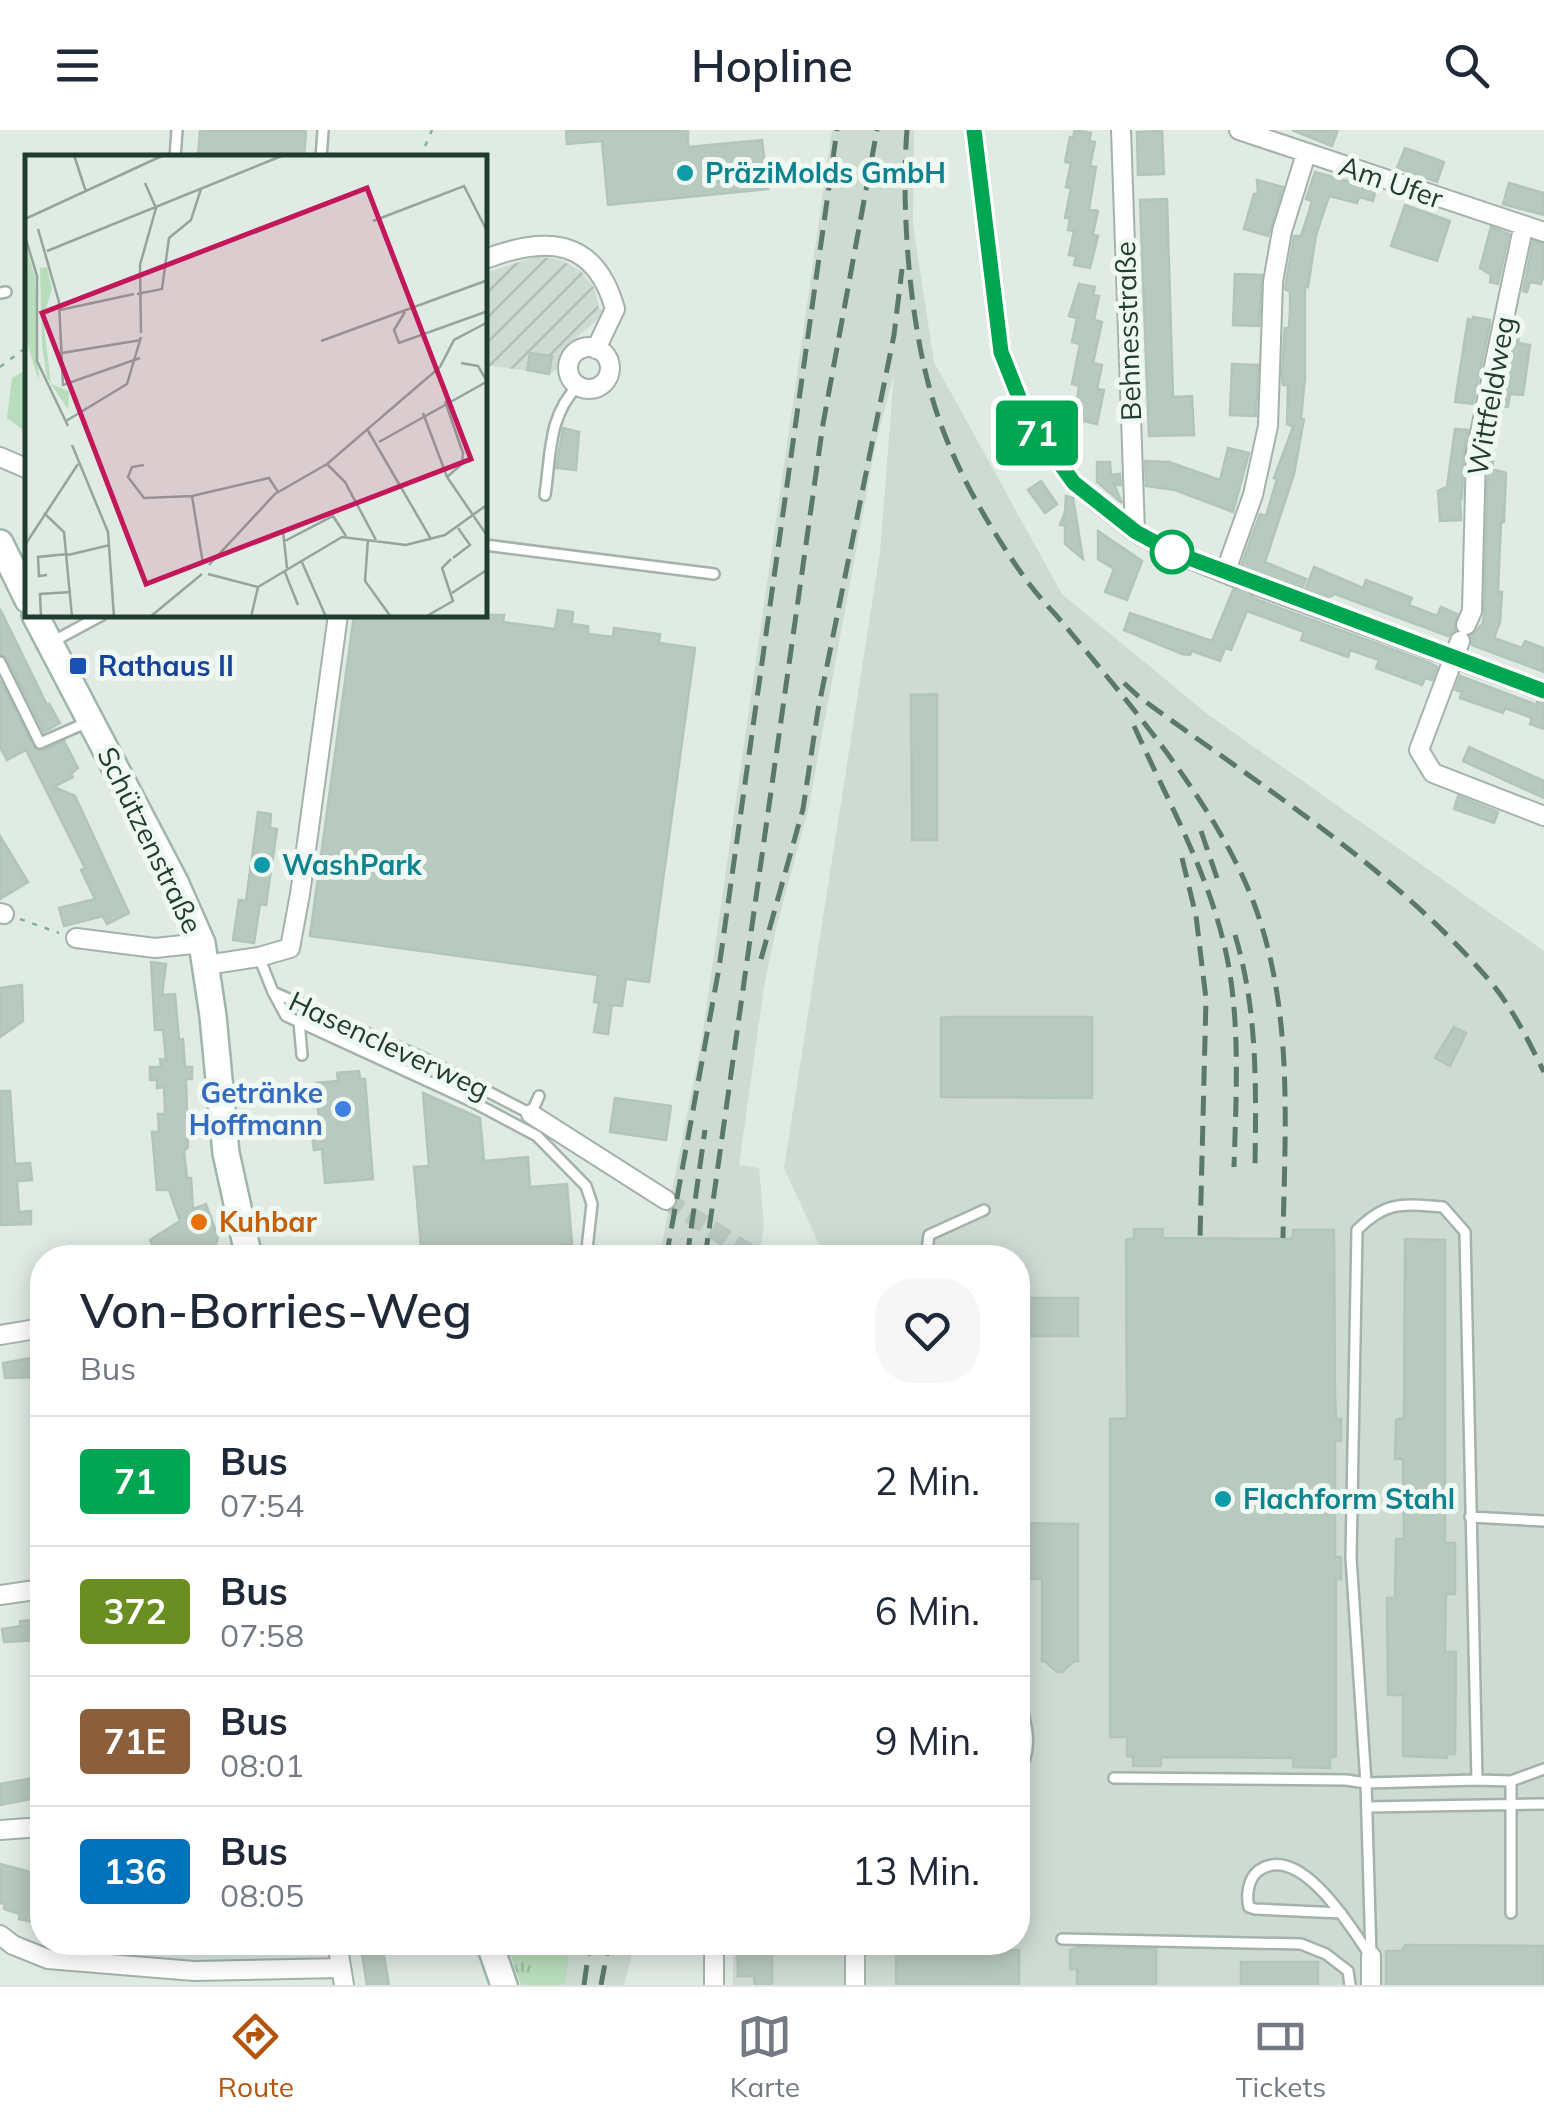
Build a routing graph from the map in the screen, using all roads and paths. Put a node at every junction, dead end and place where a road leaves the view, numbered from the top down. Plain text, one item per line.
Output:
1 (177, 130) edge
2 (432, 130) edge
3 (974, 130) edge
4 (1122, 130) edge
5 (1239, 130) edge
6 (1306, 154) junction
7 (174, 155) edge
8 (421, 155) edge
9 (1523, 228) junction
10 (1544, 232) edge
11 (488, 258) edge
12 (25, 348) edge
13 (596, 349) junction
14 (0, 367) edge
15 (578, 386) junction
16 (0, 457) edge
17 (25, 468) edge
18 (545, 495) dead end
19 (1136, 532) junction
20 (0, 543) edge
21 (488, 545) edge
22 (714, 574) dead end
23 (1258, 586) dead end
24 (25, 594) edge
25 (37, 618) edge
26 (96, 618) edge
27 (338, 618) edge
28 (1459, 642) junction
29 (50, 643) junction
30 (0, 662) edge
31 (1544, 692) edge
32 (90, 721) junction
33 (1544, 816) edge
34 (2, 913) edge
35 (76, 938) joint
36 (204, 954) junction
37 (259, 957) junction
38 (274, 992) junction
39 (299, 1022) junction
40 (302, 1055) dead end
41 (535, 1105) joint
42 (666, 1200) tunnel mouth
43 (984, 1210) dead end
44 (245, 1245) edge
45 (587, 1245) edge
46 (928, 1245) edge
47 (30, 1330) edge
48 (0, 1335) edge
49 (1470, 1517) junction
50 (1544, 1521) edge
51 (30, 1591) edge
52 (0, 1595) edge
53 (1544, 1770) edge
54 (1114, 1778) dead end
55 (1477, 1780) junction
56 (1511, 1780) junction
57 (1366, 1783) junction
58 (1512, 1804) junction
59 (1544, 1804) edge
60 (1367, 1806) junction
61 (30, 1828) edge
62 (0, 1830) edge
63 (1340, 1912) junction
64 (1512, 1913) dead end
65 (0, 1936) edge
66 (1062, 1939) dead end
67 (30, 1952) edge
68 (38, 1955) edge
69 (494, 1955) edge
70 (714, 1955) edge
71 (855, 1955) edge
72 (1370, 1956) junction
73 (342, 1976) edge
74 (504, 1985) edge
75 (714, 1985) edge
76 (855, 1985) edge
77 (1350, 1985) edge
78 (1371, 1985) edge

1 - 7 lane
2 - 8 path
3 - 19 street
4 - 19 street, Behnesstraße
5 - 6 street, Am Ufer
6 - 9 street, Am Ufer
6 - 19 street
9 - 10 street, Am Ufer
9 - 28 street, Wittfeldweg
11 - 13 street
12 - 14 path
13 - 15 street
13 - 15 street
15 - 18 lane
16 - 17 street
20 - 24 main road
21 - 22 lane
23 - 28 street
25 - 29 main road, Schützenstraße
26 - 29 lane
27 - 37 street
28 - 31 street
28 - 33 street, Wittfeldweg
29 - 32 main road, Schützenstraße
30 - 32 lane
32 - 36 main road, Schützenstraße
34 - 35 path
35 - 36 street
36 - 37 street
36 - 44 main road, Schützenstraße
37 - 38 lane, Hasencleverweg
38 - 39 lane
38 - 41 lane, Hasencleverweg
39 - 40 lane
39 - 45 lane
41 - 42 street, Hasencleverweg
43 - 46 lane
47 - 48 street
49 - 50 lane
49 - 55 lane
49 - 57 lane
51 - 52 street
53 - 56 lane
54 - 57 lane
55 - 56 lane
55 - 57 lane
56 - 58 lane
57 - 60 lane
58 - 59 lane
58 - 60 lane
58 - 64 lane
60 - 72 lane
61 - 62 street
63 - 63 lane
63 - 72 lane
65 - 67 street
66 - 77 lane
68 - 73 street
69 - 74 main road
70 - 75 street
71 - 76 street
72 - 78 street

